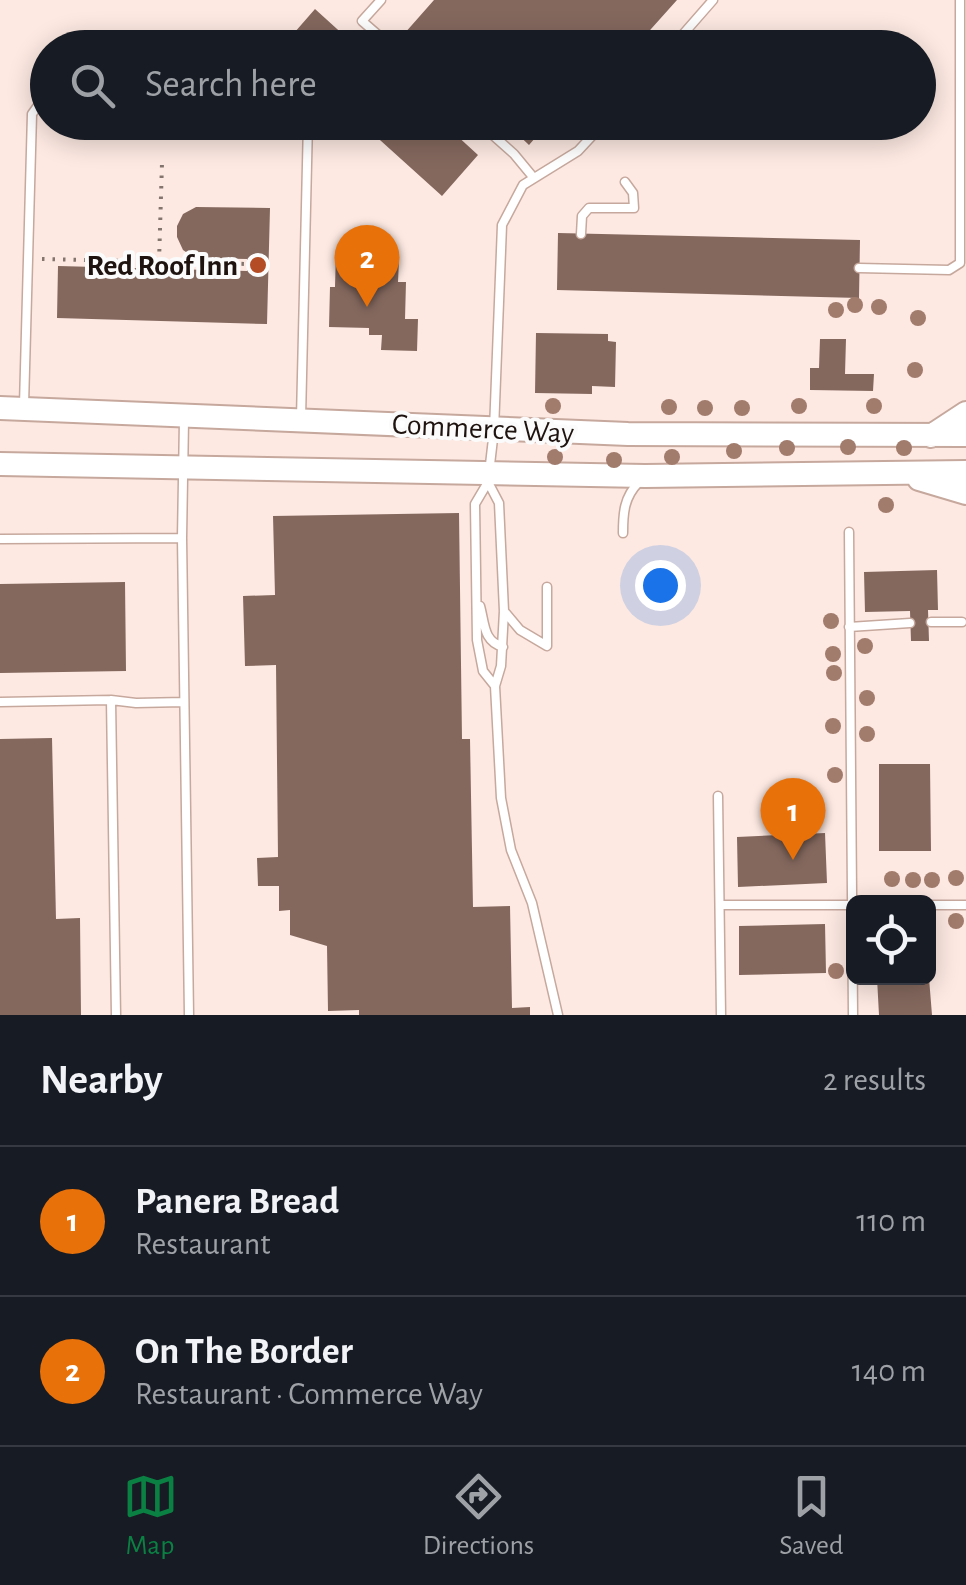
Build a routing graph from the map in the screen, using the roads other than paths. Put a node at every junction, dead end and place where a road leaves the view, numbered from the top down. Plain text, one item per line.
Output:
1 (380, 0) edge
2 (714, 0) edge
3 (960, 0) edge
4 (372, 30) edge
5 (687, 30) edge
6 (31, 140) edge
7 (308, 140) edge
8 (498, 140) edge
9 (588, 140) edge
10 (533, 177) junction
11 (624, 182) dead end
12 (581, 234) dead end
13 (859, 268) dead end
14 (0, 408) edge
15 (24, 408) junction
16 (184, 413) junction
17 (966, 413) edge
18 (301, 418) junction
19 (494, 430) junction
20 (966, 435) edge
21 (931, 436) junction
22 (0, 464) edge
23 (182, 468) junction
24 (892, 472) junction
25 (966, 472) edge
26 (646, 476) junction
27 (488, 477) junction
28 (966, 492) edge
29 (849, 532) dead end
30 (623, 533) dead end
31 (182, 538) junction
32 (0, 539) edge
33 (547, 586) dead end
34 (476, 592) junction
35 (504, 611) junction
36 (930, 622) dead end
37 (962, 622) dead end
38 (910, 624) dead end
39 (849, 626) junction
40 (503, 647) junction
41 (495, 686) junction
42 (111, 700) junction
43 (0, 702) edge
44 (184, 702) junction
45 (718, 796) dead end
46 (853, 895) edge
47 (720, 905) junction
48 (846, 905) edge
49 (936, 905) edge
50 (966, 905) edge
51 (854, 985) edge
52 (116, 1015) edge
53 (189, 1015) edge
54 (558, 1015) edge
55 (721, 1015) edge
56 (854, 1015) edge

1 - 4 lane
2 - 5 lane
3 - 13 lane
6 - 15 lane
7 - 18 lane
8 - 10 lane
9 - 10 lane
10 - 19 lane
11 - 12 lane
14 - 15 street, Commerce Way
15 - 16 street, Commerce Way
16 - 18 street, Commerce Way
16 - 23 lane
17 - 21 street
18 - 19 street, Commerce Way
19 - 21 street, Commerce Way
19 - 27 lane
20 - 21 street, Commerce Way
22 - 23 street, Commerce Way
23 - 27 street, Commerce Way
23 - 31 lane
24 - 25 street, Commerce Way
24 - 26 street, Commerce Way
24 - 28 street
26 - 27 street, Commerce Way
26 - 30 lane
27 - 34 lane
27 - 35 lane
29 - 39 lane
31 - 32 lane
31 - 44 lane
33 - 35 lane
34 - 40 lane
34 - 41 lane
35 - 40 lane
36 - 37 lane
38 - 39 lane
39 - 46 lane
40 - 41 lane
41 - 54 lane
42 - 43 lane
42 - 44 lane
42 - 52 lane
44 - 53 lane
45 - 47 lane
47 - 48 lane
47 - 55 lane
49 - 50 lane
51 - 56 lane

